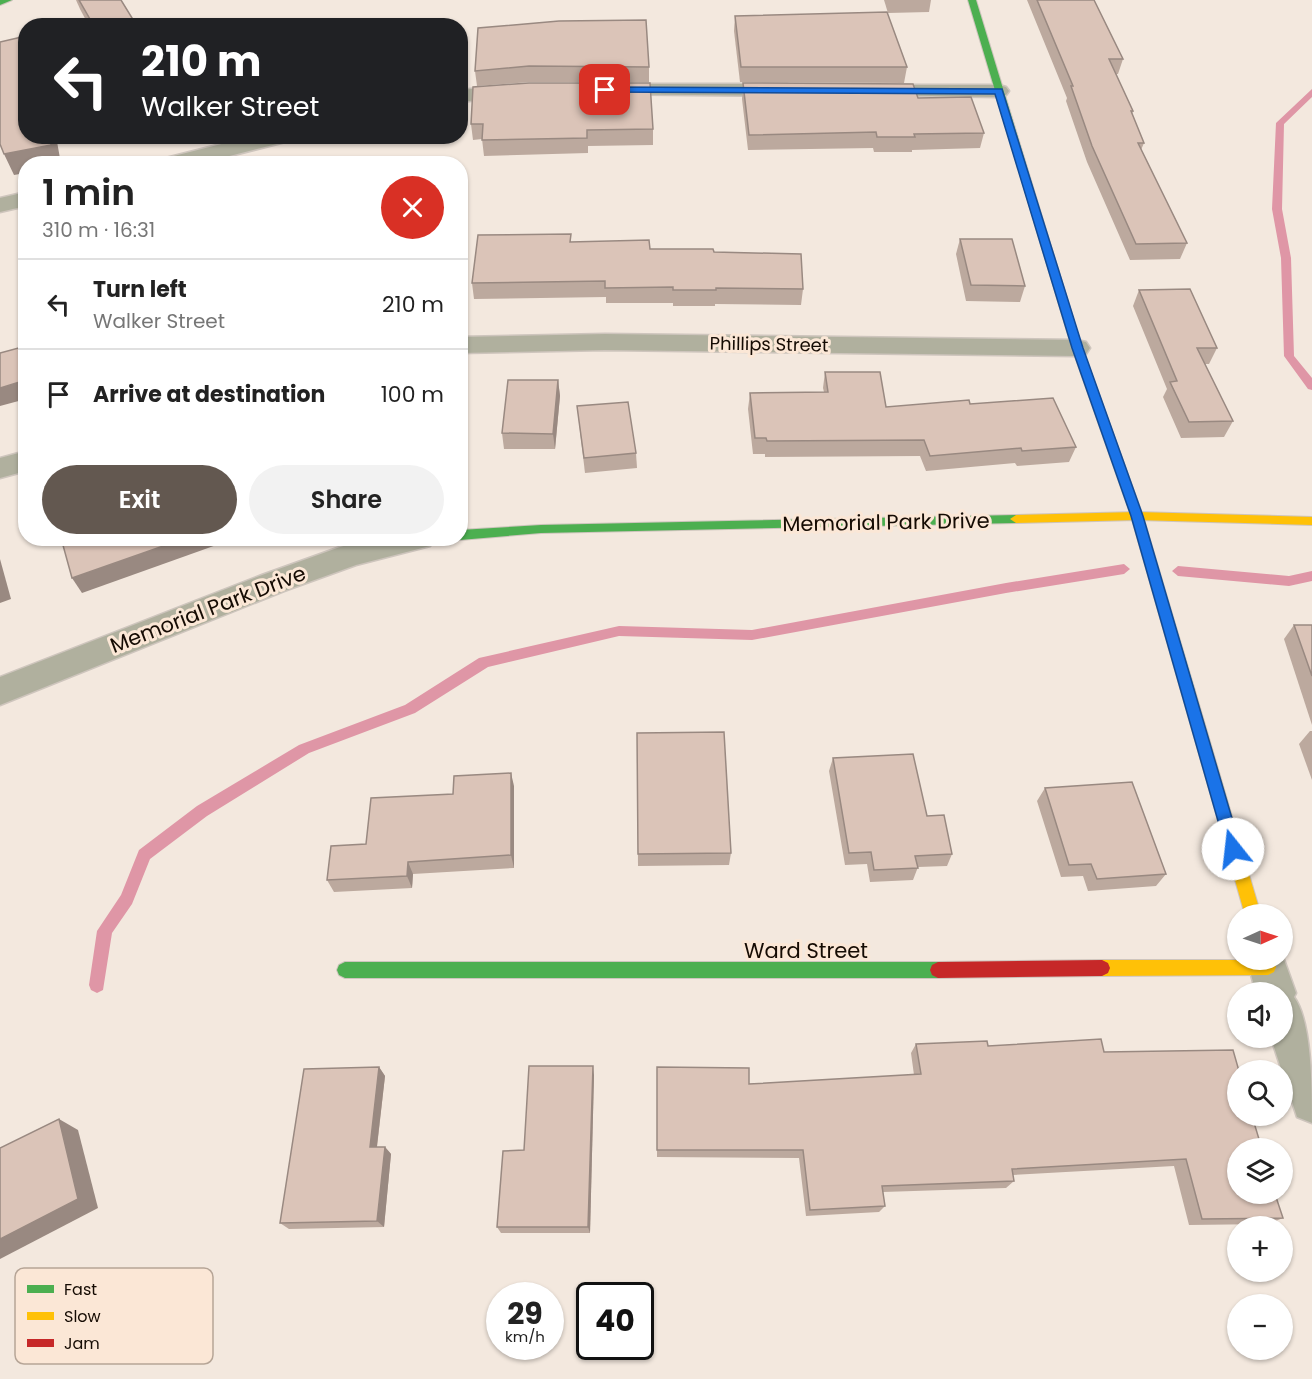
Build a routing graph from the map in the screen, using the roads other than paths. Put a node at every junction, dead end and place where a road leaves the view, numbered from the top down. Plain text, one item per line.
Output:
1 (8, 0) edge
2 (972, 0) edge
3 (0, 3) edge
4 (540, 90) edge
5 (584, 90) edge
6 (812, 91) edge
7 (847, 91) edge
8 (999, 91) junction
9 (468, 95) edge
10 (249, 144) edge
11 (202, 156) edge
12 (18, 201) edge
13 (0, 205) edge
14 (468, 345) edge
15 (1077, 348) junction
16 (18, 463) edge
17 (0, 468) edge
18 (1137, 516) junction
19 (1312, 521) edge
20 (468, 534) edge
21 (387, 546) edge
22 (0, 691) edge
23 (1250, 904) edge
24 (345, 970) dead end
25 (1270, 973) edge
26 (1293, 1045) edge
27 (1312, 1102) edge

1 - 3 street
2 - 8 street
4 - 9 street
5 - 6 street
7 - 8 street
8 - 15 street
10 - 11 street
12 - 13 street
14 - 15 street, Phillips Street
15 - 18 street
16 - 17 street
18 - 19 street, Memorial Park Drive
18 - 20 street, Memorial Park Drive
18 - 23 street
21 - 22 street, Memorial Park Drive
24 - 25 street, Ward Street
26 - 27 street

